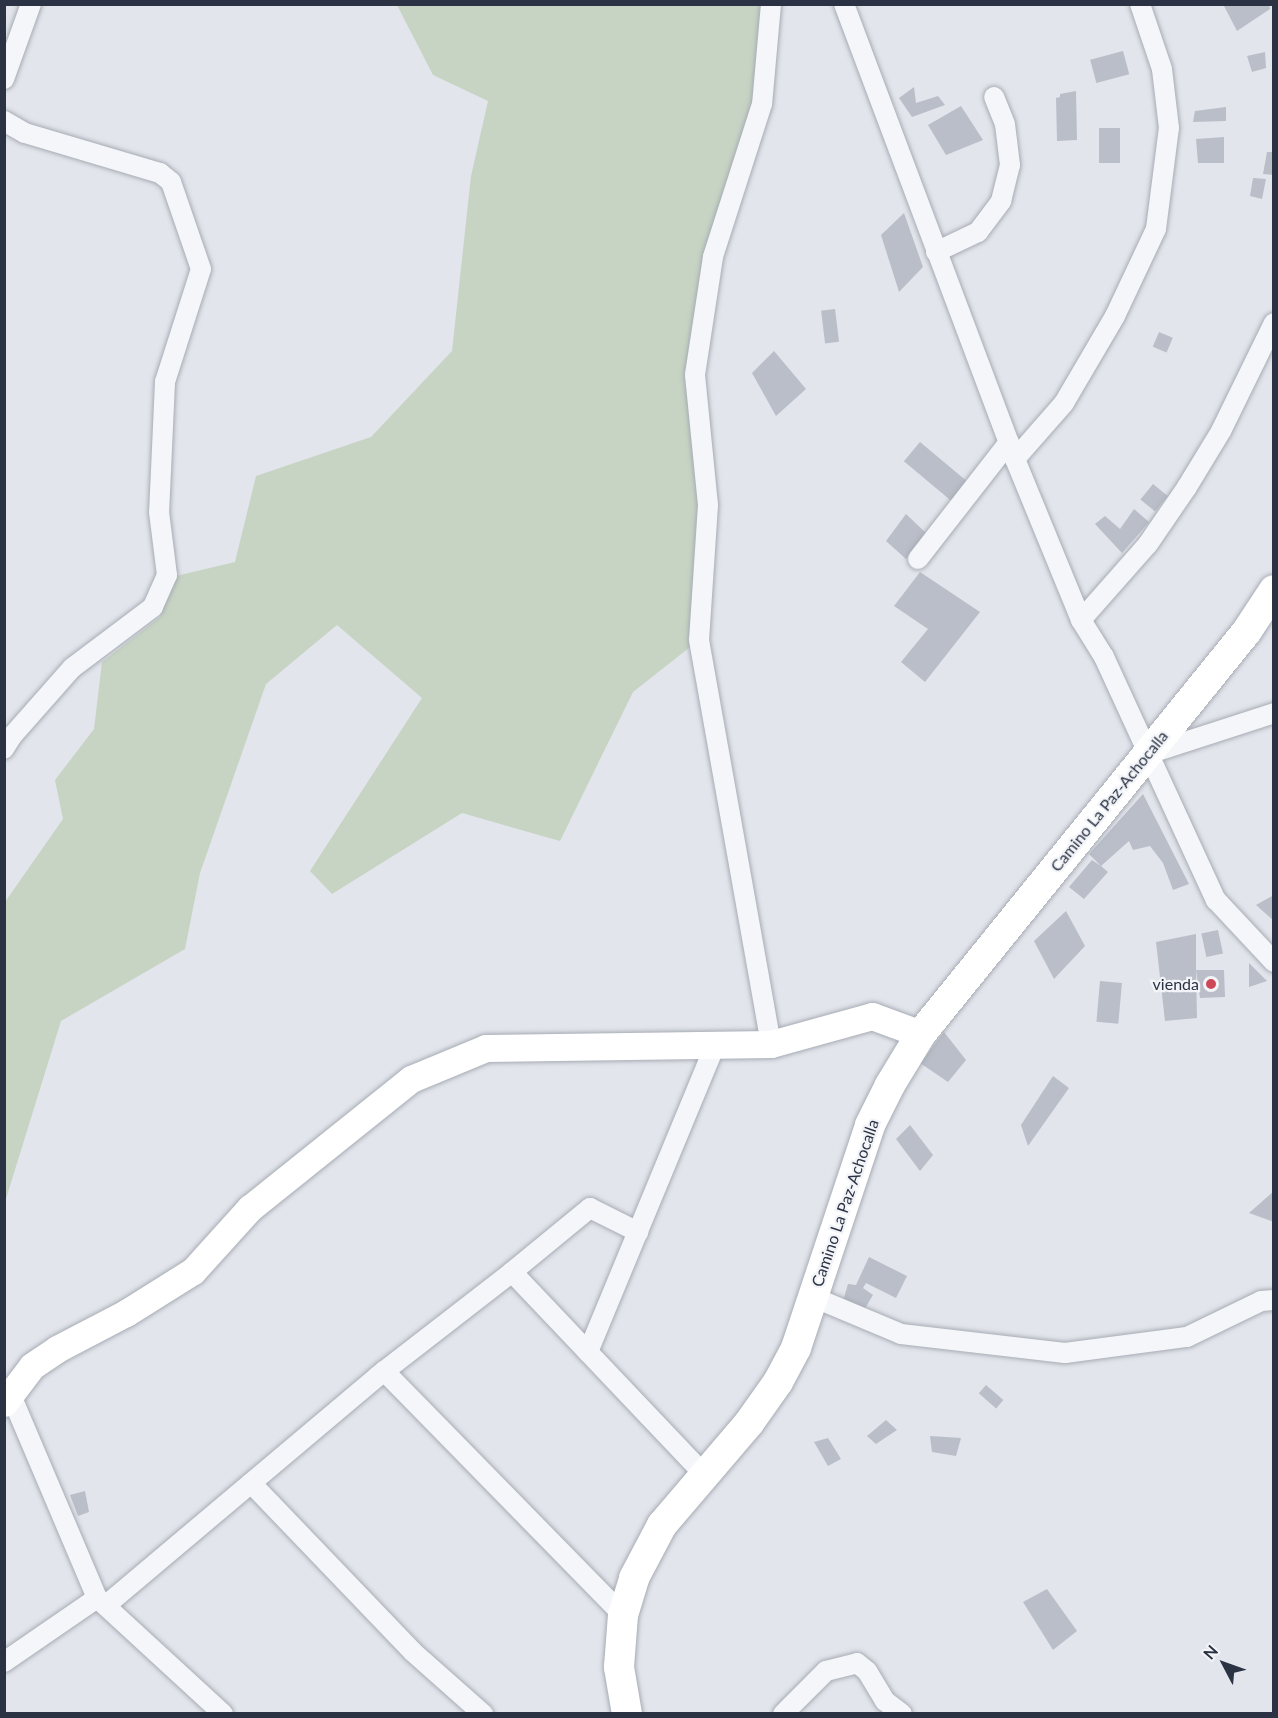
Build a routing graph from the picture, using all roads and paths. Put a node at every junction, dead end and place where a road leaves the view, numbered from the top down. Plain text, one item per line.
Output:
1 (31, 4) edge
2 (771, 4) edge
3 (844, 4) edge
4 (1140, 4) edge
5 (4, 79) edge
6 (994, 97) dead end
7 (4, 121) edge
8 (936, 252) junction
9 (1274, 323) edge
10 (1012, 451) junction
11 (918, 558) dead end
12 (1274, 590) edge
13 (1081, 620) junction
14 (1274, 713) edge
15 (4, 749) edge
16 (1148, 754) junction
17 (1274, 963) edge
18 (921, 1034) junction
19 (771, 1044) junction
20 (715, 1045) junction
21 (638, 1232) junction
22 (512, 1272) junction
23 (813, 1298) junction
24 (1274, 1300) edge
25 (588, 1352) junction
26 (384, 1371) junction
27 (7, 1398) edge
28 (704, 1474) junction
29 (251, 1483) junction
30 (96, 1598) junction
31 (623, 1615) junction
32 (4, 1662) edge
33 (223, 1713) edge
34 (483, 1713) edge
35 (627, 1713) edge
36 (783, 1713) edge
37 (902, 1713) edge

1 - 5 street
2 - 19 street
3 - 8 street
4 - 10 street
6 - 8 street
7 - 15 street
8 - 10 street
9 - 13 street
10 - 11 street
10 - 13 street
12 - 16 main road, Camino La Paz-Achocalla
13 - 16 street
14 - 16 street
16 - 17 street
16 - 18 main road, Camino La Paz-Achocalla
18 - 19 main road
18 - 23 main road, Camino La Paz-Achocalla
19 - 20 main road
20 - 21 street
20 - 27 main road
21 - 22 street
21 - 25 street
22 - 25 street
22 - 26 street
23 - 24 street
23 - 28 main road, Camino La Paz-Achocalla
25 - 28 street
26 - 29 street
26 - 31 street
27 - 30 street
28 - 31 main road, Camino La Paz-Achocalla
29 - 30 street
29 - 34 street
30 - 32 street
30 - 33 street
31 - 35 main road, Camino La Paz-Achocalla
36 - 37 street

